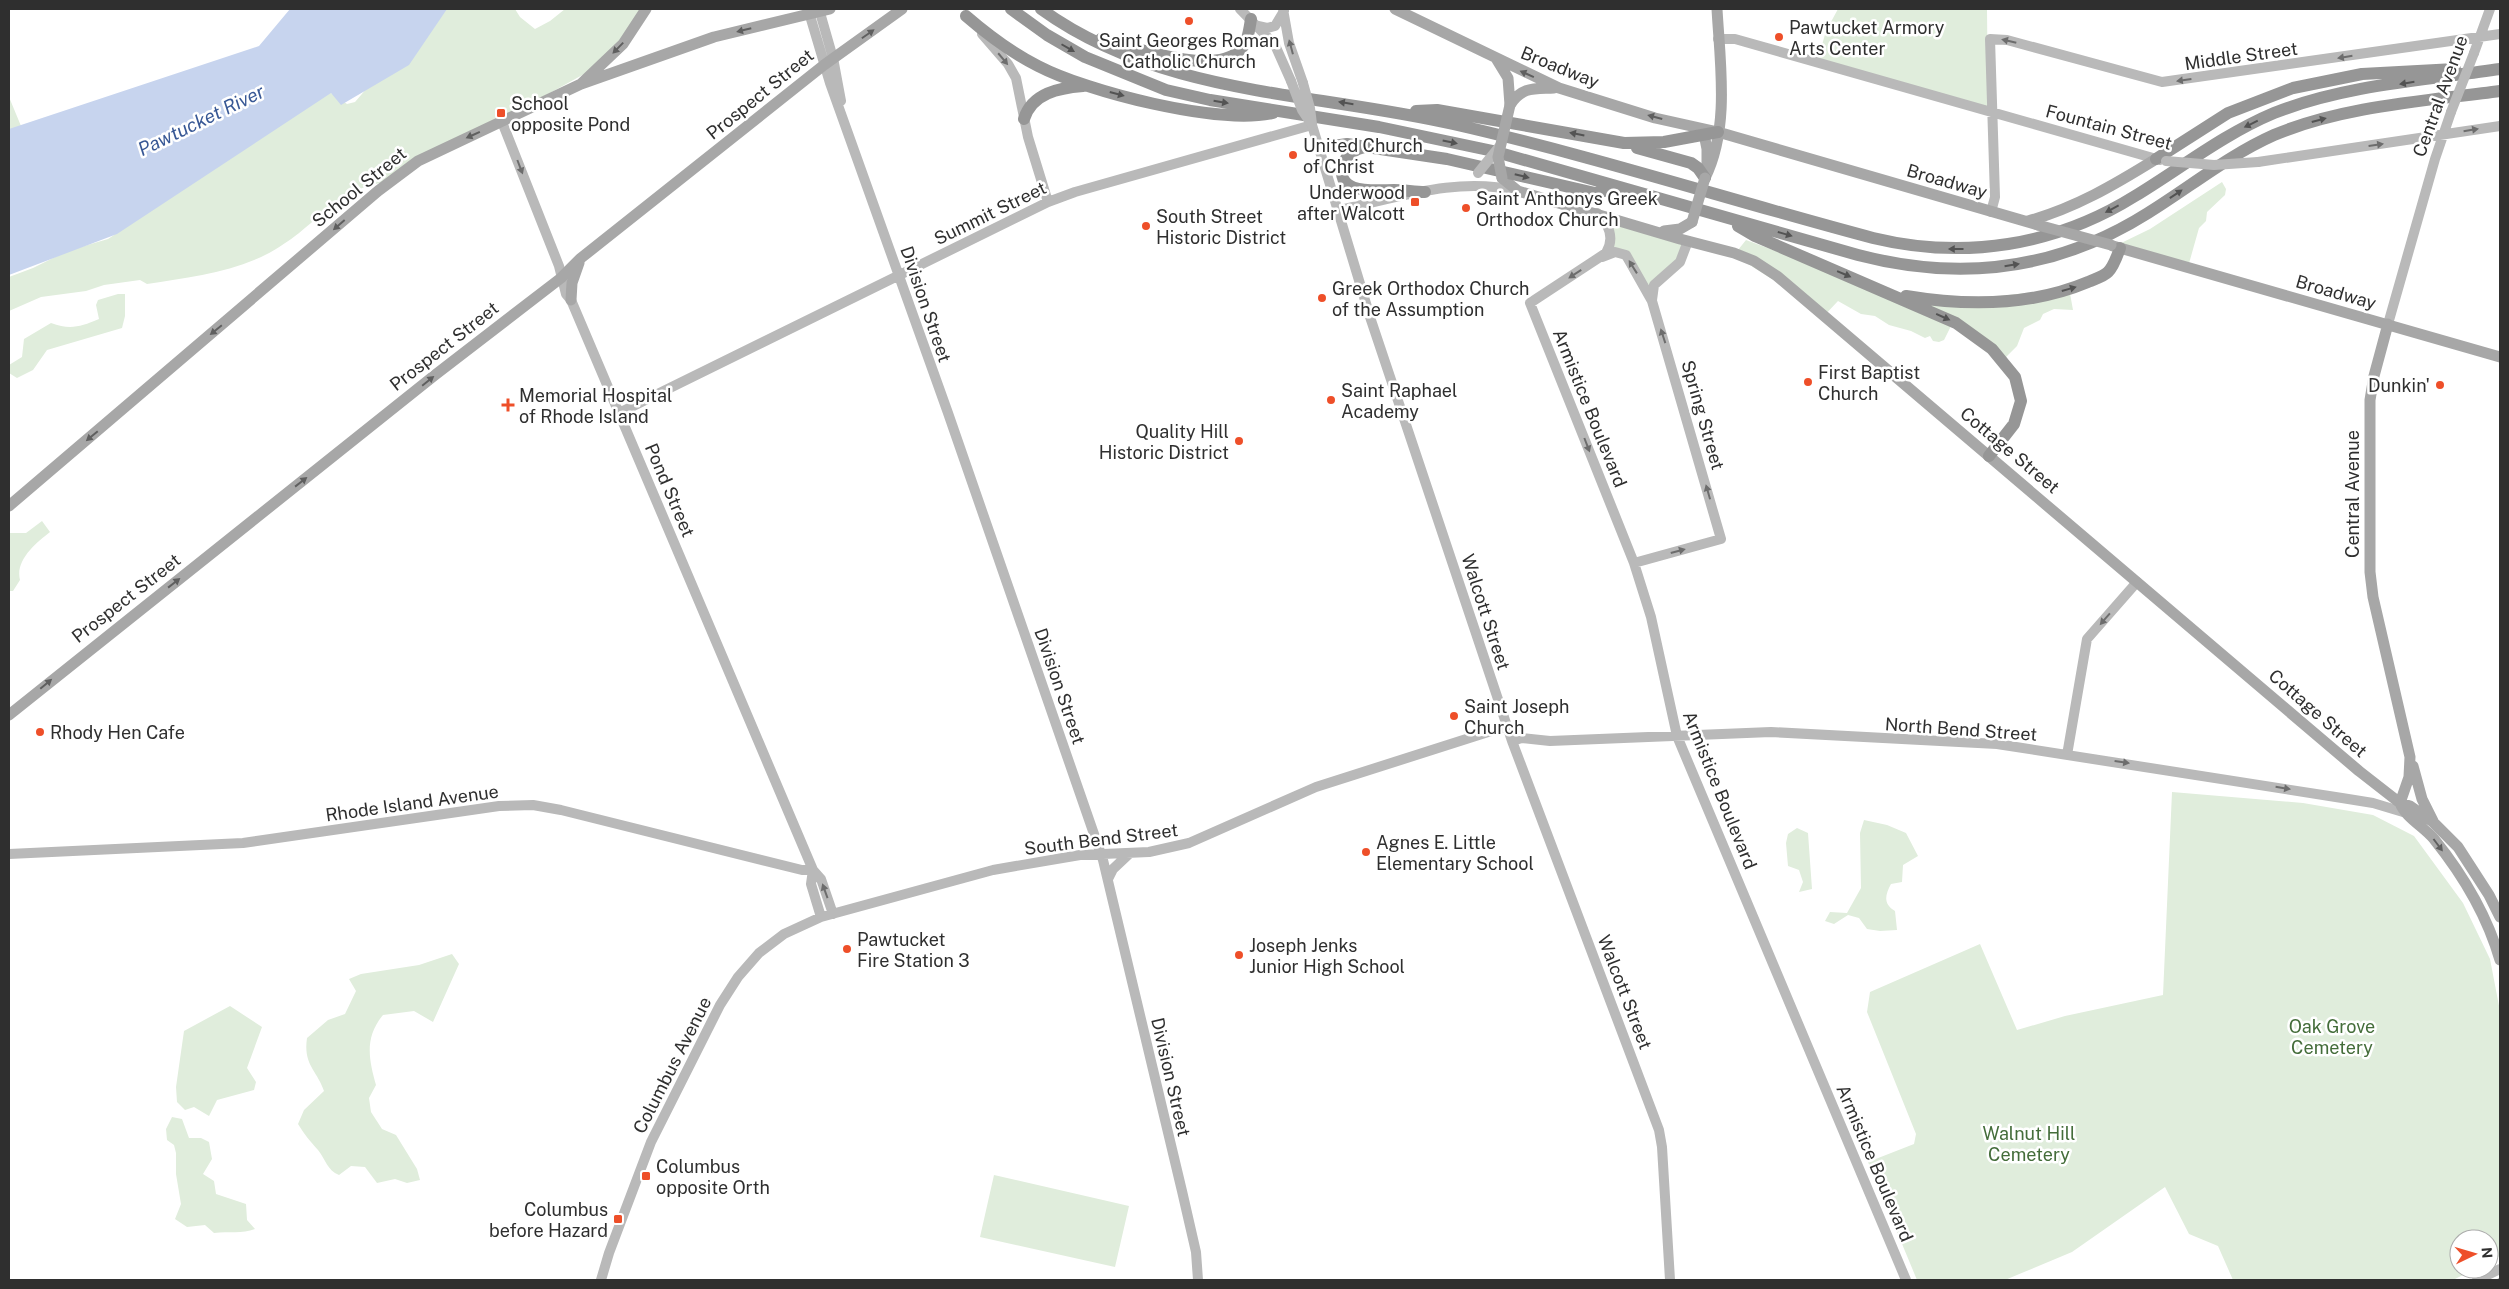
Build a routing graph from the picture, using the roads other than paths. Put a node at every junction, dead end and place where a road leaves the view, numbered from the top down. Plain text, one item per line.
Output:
1 (646, 9) edge
2 (901, 9) edge
3 (1000, 9) edge
4 (1011, 9) edge
5 (1041, 9) edge
6 (1240, 9) edge
7 (1395, 9) edge
8 (1717, 9) edge
9 (2490, 9) edge
10 (818, 10) edge
11 (1284, 10) edge
12 (963, 13) edge
13 (1028, 22) junction
14 (1254, 22) junction
15 (1079, 33) junction
16 (2500, 34) edge
17 (2480, 37) junction
18 (1718, 39) junction
19 (1496, 59) junction
20 (829, 62) junction
21 (2495, 70) edge
22 (581, 84) junction
23 (1087, 86) junction
24 (1559, 88) junction
25 (2500, 90) edge
26 (1510, 105) junction
27 (1282, 111) junction
28 (1394, 111) junction
29 (1992, 112) junction
30 (1023, 113) junction
31 (502, 122) junction
32 (2500, 126) edge
33 (1309, 127) junction
34 (1703, 132) junction
35 (1718, 132) junction
36 (2443, 134) junction
37 (1624, 143) junction
38 (1500, 144) junction
39 (1368, 146) junction
40 (1320, 148) junction
41 (2161, 160) junction
42 (1705, 178) junction
43 (1451, 187) junction
44 (1620, 188) junction
45 (1518, 191) junction
46 (1425, 192) junction
47 (1048, 202) junction
48 (1339, 210) junction
49 (1992, 212) junction
50 (1596, 213) junction
51 (1721, 216) junction
52 (1692, 222) junction
53 (2026, 222) junction
54 (1657, 231) junction
55 (1688, 241) junction
56 (2116, 247) junction
57 (1602, 257) junction
58 (581, 258) junction
59 (899, 276) junction
60 (561, 278) junction
61 (1882, 290) junction
62 (571, 300) junction
63 (1652, 301) junction
64 (2388, 324) junction
65 (2500, 357) edge
66 (619, 413) junction
67 (1989, 456) junction
68 (9, 506) edge
69 (1634, 563) junction
70 (2137, 582) junction
71 (9, 715) edge
72 (1507, 726) junction
73 (1677, 736) junction
74 (1512, 741) junction
75 (2070, 755) junction
76 (2410, 757) junction
77 (2401, 807) junction
78 (2433, 822) junction
79 (1130, 853) junction
80 (9, 854) edge
81 (1101, 854) junction
82 (813, 870) junction
83 (1108, 879) junction
84 (833, 914) junction
85 (2500, 917) edge
86 (821, 918) junction
87 (2500, 960) edge
88 (2500, 1269) edge
89 (601, 1280) edge
90 (1198, 1280) edge
91 (1670, 1280) edge
92 (1906, 1280) edge
93 (2477, 1280) edge

1 -> 22 main road
20 -> 2 main road, Prospect Street
3 - 13 highway
4 - 13 highway
5 - 15 highway
6 - 14 street, Walcott Street
7 - 19 main road, Broadway
8 - 18 main road
9 - 17 street, Central Avenue
10 - 20 street, Division Street
10 -> 22 main road, School Street
11 - 14 street
33 -> 11 street, Walcott Street, bridge
12 - 23 highway
12 -> 30 street
13 -> 27 highway
14 - 15 highway
14 - 33 street, Walcott Street, bridge
28 -> 15 highway
16 - 17 street, Middle Street
17 -> 29 street, Middle Street
17 - 36 street, Central Avenue, bridge
18 - 29 street, Fountain Street
18 - 35 main road
24 -> 19 main road, Broadway
19 - 26 main road
20 - 58 main road, Prospect Street
20 - 59 street, Division Street
21 -> 28 highway
21 - 41 highway
22 - 31 main road, School Street
23 -> 27 highway
23 - 30 highway
24 - 26 main road
34 -> 24 main road, Broadway
51 -> 25 highway
26 - 38 main road, bridge
27 -> 44 highway
37 -> 28 highway
29 - 41 street, Fountain Street
29 - 49 street
30 - 47 street
31 -> 60 street, Pond Street
31 -> 68 main road, School Street
36 -> 32 street, Fountain Street
33 - 40 street, Walcott Street
33 - 47 street, Summit Street
34 - 35 highway
34 - 37 highway
34 - 42 main road
35 - 42 main road
35 - 49 main road, Broadway
41 -> 36 street, Fountain Street, bridge
36 - 64 street, Central Avenue
37 - 42 highway
38 - 43 street, bridge
38 - 45 main road, bridge
39 - 40 highway
39 -> 44 highway
39 - 46 highway
40 - 48 street, Walcott Street
41 - 53 main road
42 - 52 main road, bridge
43 - 45 street
43 - 46 street
44 - 51 highway
45 - 50 main road, Cottage Street
46 - 48 street
47 - 59 street, Summit Street
48 - 72 street, Walcott Street
49 - 53 main road, Broadway
50 - 54 main road, Cottage Street
50 - 57 street
51 -> 61 highway
52 - 54 main road
52 - 55 main road
53 - 56 main road, Broadway, bridge
54 - 55 main road, Cottage Street
55 - 63 street
55 - 67 main road, Cottage Street
61 -> 56 highway
56 - 64 main road, Broadway
63 -> 57 street, Spring Street
57 -> 69 street, Armistice Boulevard
58 - 60 main road, Prospect Street
58 - 62 main road
59 - 66 street, Summit Street
59 - 81 street, Division Street
60 - 62 street, Pond Street
71 -> 60 main road, Prospect Street
61 -> 67 highway
62 - 66 street, Pond Street
69 -> 63 street, Spring Street
64 - 65 main road, Broadway
64 - 76 main road, Central Avenue
66 - 82 street, Pond Street
67 - 70 main road, Cottage Street
69 - 73 street, Armistice Boulevard
70 -> 75 street
70 - 77 main road, Cottage Street
72 - 74 street, Walcott Street
72 - 79 street, South Bend Street
73 - 74 street, North Bend Street
73 - 75 street, North Bend Street
73 - 92 street, Armistice Boulevard
74 - 91 street, Walcott Street
75 -> 77 street, North Bend Street
76 - 77 main road, Central Avenue
76 - 78 main road
77 - 78 main road, Cottage Street
77 -> 87 main road
78 - 85 main road
79 - 81 street, South Bend Street
79 - 83 street
80 - 82 street, Rhode Island Avenue
81 - 83 street, Division Street
81 - 84 street, South Bend Street
84 -> 82 street, Pond Street
82 - 86 street, Pond Street
83 - 90 street, Division Street
84 - 86 street, Columbus Avenue
86 - 89 street, Columbus Avenue
88 - 93 street

